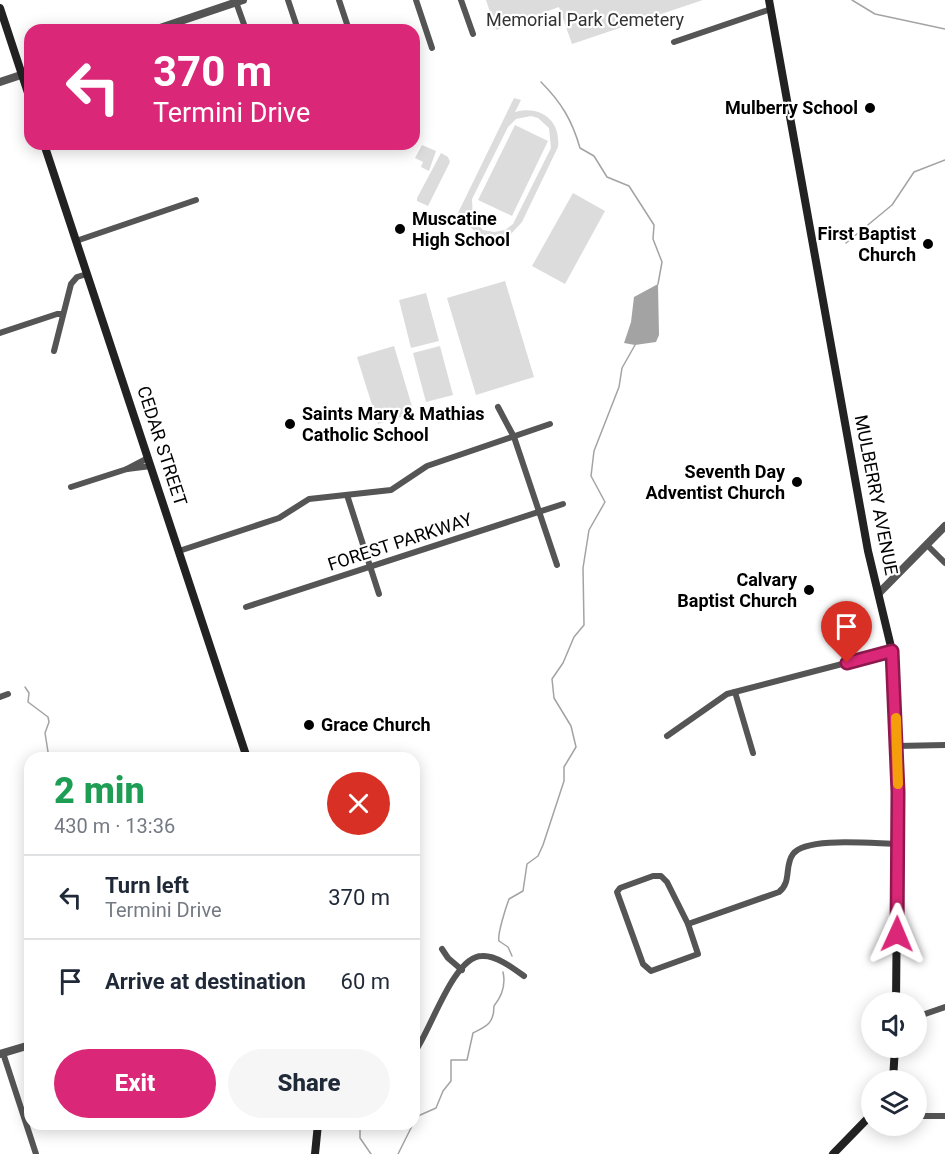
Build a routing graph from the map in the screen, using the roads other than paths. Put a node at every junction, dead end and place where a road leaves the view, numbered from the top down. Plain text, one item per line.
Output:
1 (288, 0) edge
2 (339, 0) edge
3 (416, 0) edge
4 (461, 0) edge
5 (239, 1) edge
6 (770, 5) edge
7 (0, 8) edge
8 (182, 24) edge
9 (245, 24) edge
10 (296, 24) edge
11 (346, 24) edge
12 (473, 34) dead end
13 (674, 42) dead end
14 (432, 48) dead end
15 (24, 68) edge
16 (24, 74) edge
17 (0, 82) edge
18 (46, 150) edge
19 (196, 200) dead end
20 (76, 241) junction
21 (87, 274) junction
22 (63, 314) junction
23 (0, 333) edge
24 (54, 351) dead end
25 (498, 407) dead end
26 (550, 424) dead end
27 (514, 437) junction
28 (150, 462) junction
29 (71, 487) dead end
30 (347, 495) junction
31 (563, 504) dead end
32 (539, 512) junction
33 (945, 526) edge
34 (927, 545) junction
35 (179, 551) junction
36 (945, 563) edge
37 (557, 565) dead end
38 (371, 568) junction
39 (879, 593) junction
40 (379, 594) dead end
41 (246, 607) dead end
42 (892, 651) junction
43 (735, 692) junction
44 (8, 694) dead end
45 (0, 697) edge
46 (667, 736) dead end
47 (945, 745) edge
48 (897, 746) junction
49 (246, 752) edge
50 (753, 753) dead end
51 (898, 844) junction
52 (688, 924) junction
53 (442, 949) dead end
54 (462, 970) junction
55 (524, 976) dead end
56 (896, 992) edge
57 (943, 1010) edge
58 (927, 1014) edge
59 (420, 1042) edge
60 (24, 1047) edge
61 (2, 1054) edge
62 (927, 1116) edge
63 (945, 1116) edge
64 (24, 1119) edge
65 (861, 1125) edge
66 (28, 1130) edge
67 (317, 1130) edge
68 (36, 1154) edge
69 (315, 1154) edge
70 (833, 1154) edge

1 - 10 street
2 - 11 street
3 - 14 street
4 - 12 street
5 - 8 street
5 - 9 street
6 - 13 street
6 - 39 main road, MULBERRY AVENUE
7 - 15 main road
16 - 17 street
18 - 20 main road, CEDAR STREET
19 - 20 street
20 - 21 main road, CEDAR STREET
21 - 22 street
21 - 28 main road, CEDAR STREET
22 - 23 street
22 - 24 street
25 - 27 street
26 - 27 street
27 - 30 street
27 - 32 street
28 - 29 street
28 - 35 main road, CEDAR STREET
30 - 35 street
30 - 38 street
31 - 32 street, FOREST PARKWAY
32 - 37 street
32 - 38 street, FOREST PARKWAY
33 - 34 street
34 - 36 street
34 - 39 street
35 - 49 main road, CEDAR STREET
38 - 40 street
38 - 41 street, FOREST PARKWAY
39 - 42 main road, MULBERRY AVENUE
42 - 43 street
42 - 48 main road, MULBERRY AVENUE
43 - 46 street
43 - 50 street
44 - 45 street
47 - 48 street
48 - 51 main road, MULBERRY AVENUE
51 - 52 street
51 - 56 main road, MULBERRY AVENUE
52 - 52 street
53 - 54 street
54 - 55 street
54 - 59 street
57 - 58 street
60 - 61 street
61 - 64 street
62 - 63 street
65 - 70 main road
66 - 68 street
67 - 69 main road

